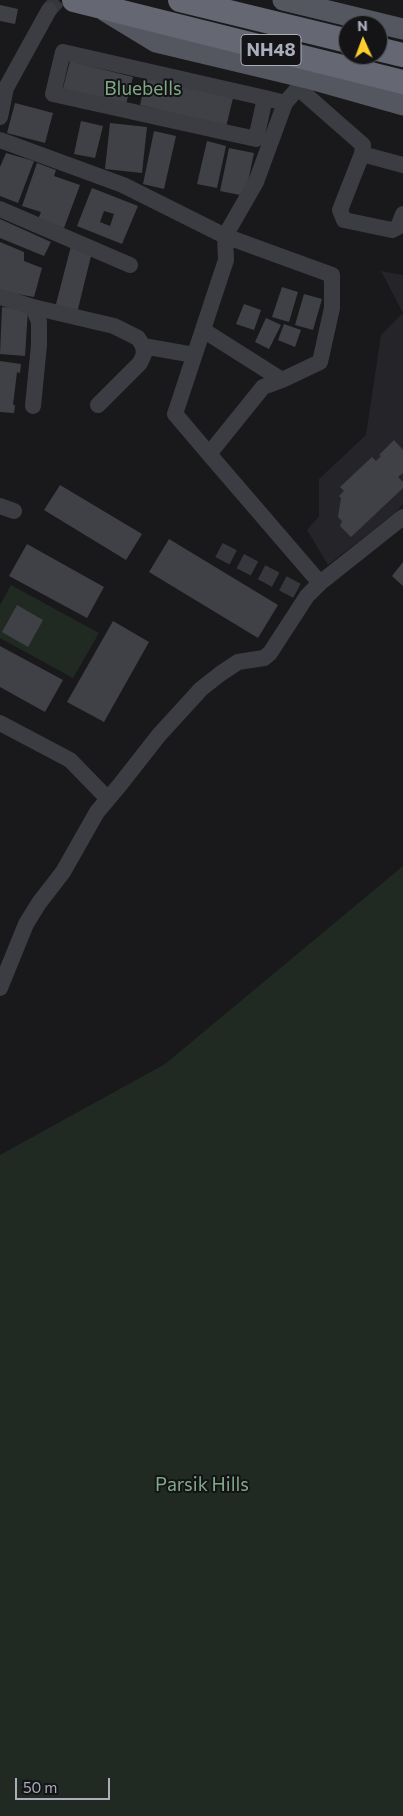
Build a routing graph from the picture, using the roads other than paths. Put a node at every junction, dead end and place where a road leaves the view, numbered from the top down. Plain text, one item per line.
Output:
1 (74, 0) edge
2 (180, 0) edge
3 (283, 0) edge
4 (100, 8) junction
5 (49, 10) tunnel mouth
6 (403, 29) edge
7 (338, 39) edge
8 (388, 51) edge
9 (403, 55) edge
10 (403, 82) edge
11 (302, 83) junction
12 (265, 98) junction
13 (285, 103) junction
14 (403, 105) edge
15 (0, 117) edge
16 (0, 140) edge
17 (362, 154) junction
18 (403, 165) edge
19 (0, 209) edge
20 (403, 214) edge
21 (225, 236) junction
22 (130, 266) dead end
23 (0, 297) edge
24 (33, 307) junction
25 (203, 330) junction
26 (143, 346) junction
27 (194, 356) junction
28 (282, 380) junction
29 (98, 405) dead end
30 (33, 406) dead end
31 (210, 454) junction
32 (403, 517) edge
33 (320, 583) junction
34 (0, 723) edge
35 (108, 799) junction
36 (0, 988) edge

1 - 4 highway, NH48
2 - 7 highway, NH48
3 - 6 main road
4 - 10 highway, NH48
4 - 11 main road, NH48
5 - 15 street
8 - 9 highway
11 - 13 street
11 - 14 main road, NH48
11 - 17 street
12 - 12 street
12 - 13 street
13 - 21 street
16 - 21 street
17 - 18 street
17 - 20 street
19 - 22 street
21 - 25 street
21 - 28 street
23 - 24 street
24 - 26 street
24 - 30 street
25 - 27 street
25 - 28 street
26 - 27 street
26 - 29 street
27 - 31 street
28 - 31 street
31 - 33 street
32 - 33 street
33 - 35 street
34 - 35 street
35 - 36 street

